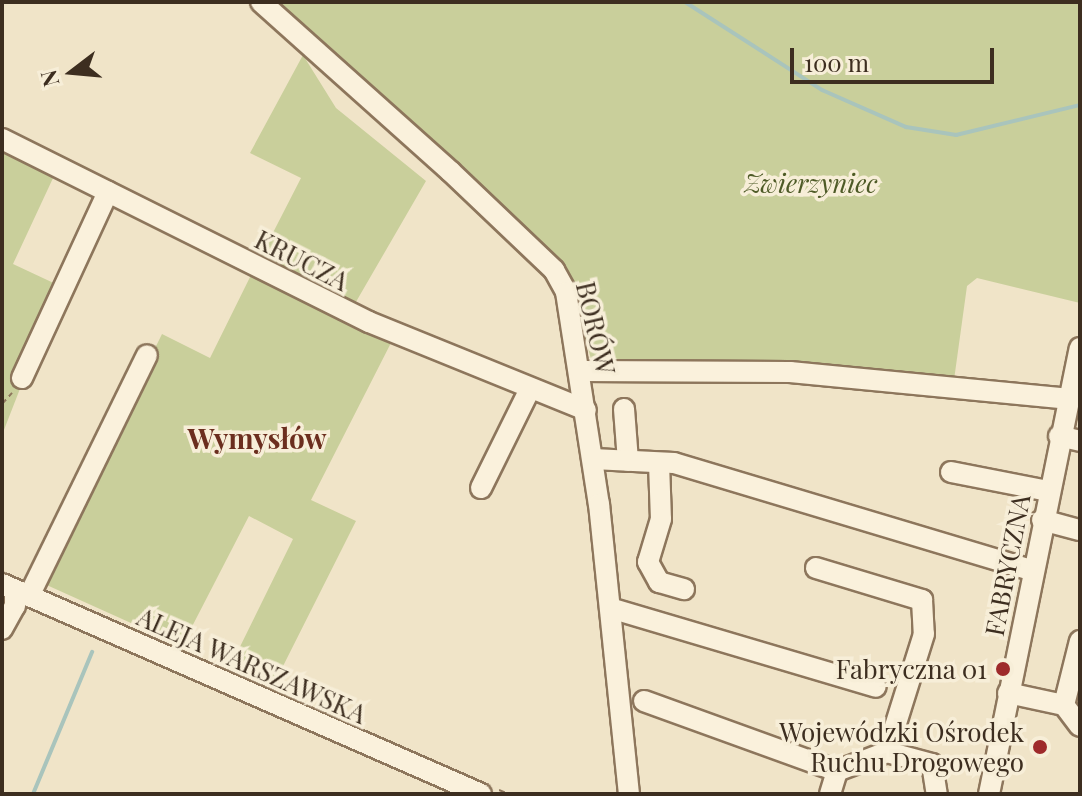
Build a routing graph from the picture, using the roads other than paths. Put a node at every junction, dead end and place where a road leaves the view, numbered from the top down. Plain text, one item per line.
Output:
1 (261, 2) edge
2 (2, 139) edge
3 (108, 192) junction
4 (1080, 348) edge
5 (147, 355) dead end
6 (581, 371) junction
7 (22, 378) dead end
8 (530, 389) junction
9 (1068, 399) junction
10 (624, 409) dead end
11 (586, 410) junction
12 (1059, 436) junction
13 (1080, 441) edge
14 (593, 459) junction
15 (628, 461) junction
16 (659, 463) junction
17 (951, 472) dead end
18 (481, 488) dead end
19 (1048, 491) junction
20 (1042, 520) junction
21 (1080, 530) edge
22 (816, 568) dead end
23 (1031, 570) junction
24 (684, 589) dead end
25 (15, 590) edge
26 (610, 608) junction
27 (2, 629) edge
28 (1080, 641) edge
29 (876, 687) dead end
30 (1008, 693) junction
31 (644, 701) dead end
32 (1064, 705) junction
33 (1080, 726) edge
34 (887, 752) junction
35 (837, 771) junction
36 (481, 794) edge
37 (629, 794) edge
38 (830, 794) edge
39 (937, 794) edge
40 (989, 794) edge

1 - 6 street, BORÓW
2 - 3 street, KRUCZA
3 - 7 street
3 - 8 street, KRUCZA
4 - 9 street, FABRYCZNA
5 - 25 street
6 - 9 street
6 - 11 street, BORÓW
8 - 11 street, KRUCZA
8 - 18 street
9 - 12 street, FABRYCZNA
10 - 15 street
11 - 14 street, BORÓW
12 - 13 street
12 - 19 street, FABRYCZNA
14 - 15 street
14 - 26 street, BORÓW
15 - 16 street
16 - 23 street
16 - 24 street
17 - 19 street
19 - 20 street, FABRYCZNA
20 - 21 street
20 - 23 street, FABRYCZNA
22 - 34 street
23 - 30 street, FABRYCZNA
25 - 27 street
25 - 36 street, ALEJA WARSZAWSKA
26 - 29 street
26 - 37 street, BORÓW
28 - 32 street
30 - 32 street
30 - 40 street, FABRYCZNA
31 - 35 street
32 - 33 street
34 - 35 street
34 - 39 street
35 - 38 street

